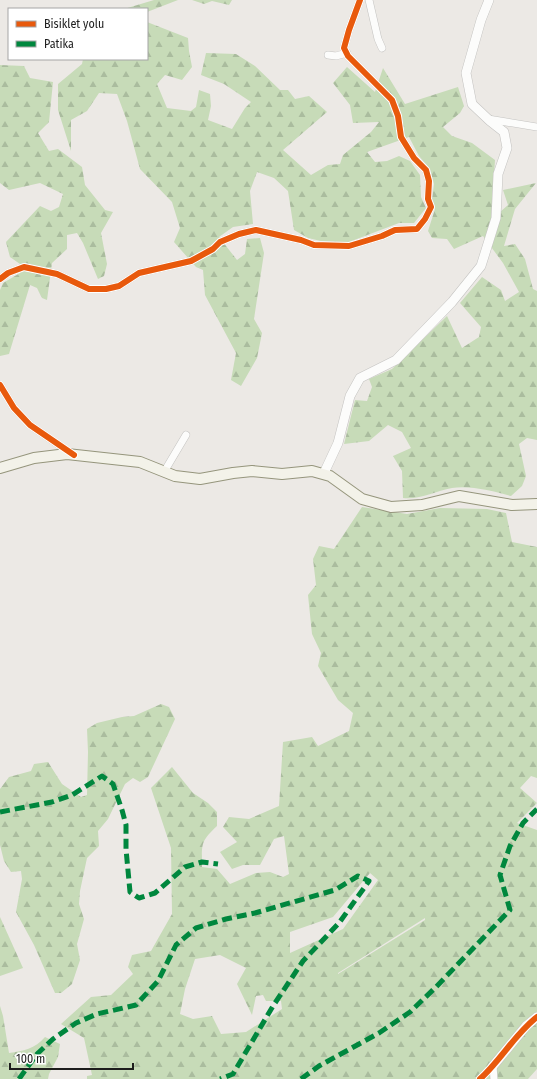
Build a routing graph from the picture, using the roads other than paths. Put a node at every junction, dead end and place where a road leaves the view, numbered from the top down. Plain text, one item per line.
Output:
1 (360, 0) edge
2 (369, 0) edge
3 (489, 0) edge
4 (382, 48) dead end
5 (347, 53) junction
6 (328, 55) dead end
7 (488, 119) junction
8 (537, 127) edge
9 (0, 278) edge
10 (0, 385) edge
11 (186, 435) dead end
12 (74, 455) junction
13 (0, 468) edge
14 (164, 472) junction
15 (324, 473) junction
16 (537, 504) edge
17 (537, 1017) edge
18 (493, 1066) junction
19 (480, 1079) edge
20 (494, 1079) edge

1 - 5 street
2 - 4 street
3 - 7 street
5 - 6 street
5 - 9 street
7 - 8 street
7 - 15 street
10 - 12 street
11 - 14 street
12 - 13 main road
12 - 14 main road
14 - 15 main road
15 - 16 main road
17 - 18 street
18 - 19 street
18 - 20 street

